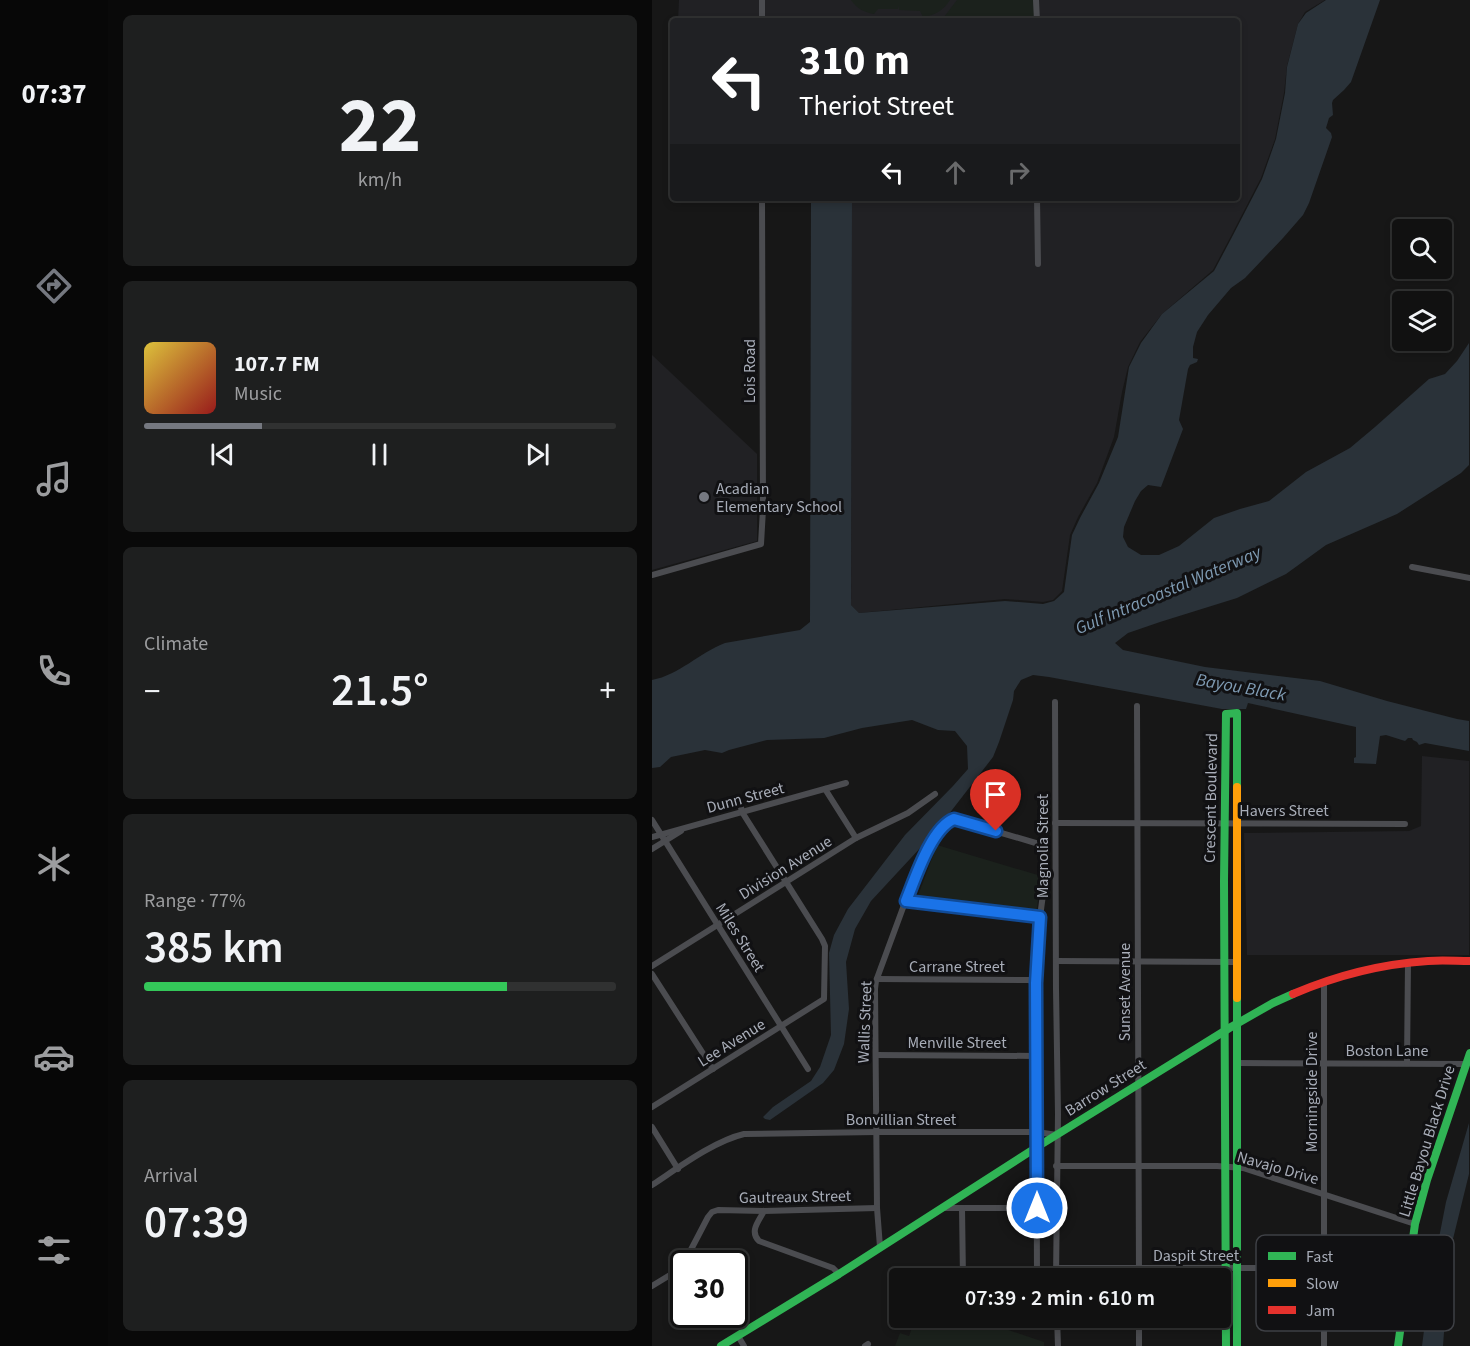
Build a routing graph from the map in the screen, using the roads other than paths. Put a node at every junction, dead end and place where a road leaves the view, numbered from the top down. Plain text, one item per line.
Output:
1 (762, 0) edge
2 (1036, 0) edge
3 (762, 18) edge
4 (1037, 18) edge
5 (762, 201) edge
6 (1037, 201) edge
7 (1038, 264) dead end
8 (1412, 567) dead end
9 (652, 575) edge
10 (1470, 578) edge
11 (1055, 702) dead end
12 (1137, 706) dead end
13 (846, 783) dead end
14 (825, 789) junction
15 (935, 794) dead end
16 (740, 803) dead end
17 (742, 812) junction
18 (652, 820) edge
19 (1056, 823) junction
20 (1138, 823) junction
21 (1225, 823) junction
22 (1236, 823) junction
23 (1405, 824) dead end
24 (652, 837) edge
25 (663, 838) junction
26 (856, 838) junction
27 (1039, 844) dead end
28 (652, 849) edge
29 (1046, 872) dead end
30 (787, 882) junction
31 (906, 901) junction
32 (1040, 917) junction
33 (717, 926) junction
34 (1056, 961) junction
35 (1470, 961) edge
36 (1138, 962) junction
37 (1225, 962) junction
38 (1236, 962) junction
39 (1408, 963) junction
40 (652, 966) edge
41 (652, 974) edge
42 (877, 979) junction
43 (1324, 982) junction
44 (1036, 983) junction
45 (1236, 1024) junction
46 (781, 1026) junction
47 (1225, 1030) junction
48 (1470, 1053) edge
49 (876, 1055) junction
50 (1037, 1056) junction
51 (1236, 1063) junction
52 (1407, 1063) junction
53 (1324, 1064) junction
54 (1466, 1064) junction
55 (713, 1069) junction
56 (808, 1069) dead end
57 (1138, 1084) junction
58 (652, 1107) edge
59 (652, 1127) edge
60 (877, 1132) junction
61 (1037, 1132) junction
62 (1057, 1135) junction
63 (1037, 1147) junction
64 (1056, 1166) junction
65 (1138, 1166) junction
66 (1226, 1166) junction
67 (1237, 1167) junction
68 (678, 1169) junction
69 (652, 1185) edge
70 (1324, 1194) junction
71 (877, 1208) junction
72 (942, 1208) junction
73 (962, 1208) junction
74 (1037, 1208) junction
75 (764, 1211) junction
76 (1415, 1224) junction
77 (1324, 1235) edge
78 (1413, 1235) edge
79 (880, 1246) junction
80 (691, 1250) edge
81 (963, 1268) edge
82 (1038, 1268) edge
83 (1056, 1268) edge
84 (1139, 1268) edge
85 (1225, 1268) edge
86 (1231, 1268) edge
87 (1237, 1268) junction
88 (1256, 1268) edge
89 (839, 1274) junction
90 (670, 1275) edge
91 (652, 1286) edge
92 (1057, 1328) edge
93 (1139, 1328) edge
94 (1226, 1328) edge
95 (1401, 1331) edge
96 (738, 1335) junction
97 (721, 1346) edge
98 (744, 1346) edge
99 (1057, 1346) edge
100 (1139, 1346) edge
101 (1226, 1346) edge
102 (1237, 1346) edge
103 (1399, 1346) edge

1 - 3 street
2 - 4 street
5 - 9 street, Lois Road
6 - 7 street
8 - 10 street
11 - 19 street, Magnolia Street
12 - 20 street, Sunset Avenue
13 - 14 street, Dunn Street
14 - 17 street, Dunn Street
14 - 26 street
15 - 26 street, Division Avenue
16 - 17 street
17 - 25 street, Dunn Street
17 - 30 street
18 - 25 street, Miles Street
19 - 20 street, Havers Street
19 - 34 street, Magnolia Street
20 - 21 street, Havers Street
20 - 36 street, Sunset Avenue
21 - 22 street, Havers Street
21 - 22 street, Crescent Boulevard
21 - 37 street, Crescent Boulevard
22 - 23 street, Havers Street
22 - 38 street, Crescent Boulevard
24 - 25 street, Dunn Street
25 - 28 street
25 - 33 street, Miles Street
26 - 30 street, Division Avenue
27 - 31 street, Wallis Street
29 - 32 street
30 - 33 street, Division Avenue
30 - 46 street, Lee Avenue
31 - 32 street
31 - 42 street, Wallis Street
32 - 44 street
33 - 40 street, Division Avenue
33 - 46 street, Miles Street
34 - 36 street
34 - 62 street, Magnolia Street
35 - 39 street, Barrow Street
36 - 37 street
36 - 57 street, Sunset Avenue
37 - 38 street
37 - 47 street, Crescent Boulevard
38 - 45 street, Crescent Boulevard
39 - 43 street, Barrow Street
39 - 52 street
41 - 55 street
42 - 44 street, Carrane Street
42 - 49 street, Wallis Street
43 - 45 street, Barrow Street
43 - 53 street, Morningside Drive
44 - 50 street
45 - 47 street, Barrow Street
45 - 51 street, Crescent Boulevard
46 - 55 street, Lee Avenue
46 - 56 street, Miles Street
47 - 57 street, Barrow Street
47 - 66 street, Crescent Boulevard
48 - 54 street, Little Bayou Black Drive
49 - 50 street, Menville Street
49 - 60 street, Wallis Street
50 - 61 street
51 - 53 street, Boston Lane
51 - 67 street, Crescent Boulevard
52 - 53 street, Boston Lane
52 - 54 street, Boston Lane
53 - 70 street, Morningside Drive
54 - 76 street, Little Bayou Black Drive
55 - 58 street, Lee Avenue
57 - 62 street, Barrow Street
57 - 65 street, Sunset Avenue
59 - 68 street
60 - 61 street, Bonvillian Street
60 - 68 street, Bonvillian Street
60 - 71 street, Wallis Street
61 - 62 street, Bonvillian Street
61 - 63 street
62 - 63 street, Barrow Street
62 - 64 street, Magnolia Street
63 - 72 street, Barrow Street
63 - 74 street
64 - 65 street, Navajo Drive
64 - 83 street, Magnolia Street
65 - 66 street, Navajo Drive
65 - 84 street, Sunset Avenue
66 - 67 street, Navajo Drive
66 - 85 street, Crescent Boulevard
67 - 70 street, Navajo Drive
67 - 87 street, Crescent Boulevard
68 - 69 street
70 - 76 street, Navajo Drive
70 - 77 street, Morningside Drive
71 - 75 street, Gautreaux Street
71 - 79 street, Wallis Street
72 - 73 street
72 - 79 street, Barrow Street
73 - 74 street
73 - 81 street
74 - 82 street
75 - 80 street, Gautreaux Street
75 - 89 street
76 - 78 street, Little Bayou Black Drive
79 - 89 street, Barrow Street
86 - 87 street, Daspit Street
87 - 88 street, Daspit Street
87 - 102 street, Crescent Boulevard
89 - 96 street, Barrow Street
90 - 91 street
92 - 99 street
93 - 100 street
94 - 101 street, Crescent Boulevard
95 - 103 street, Little Bayou Black Drive
96 - 97 street, Barrow Street
96 - 98 street

